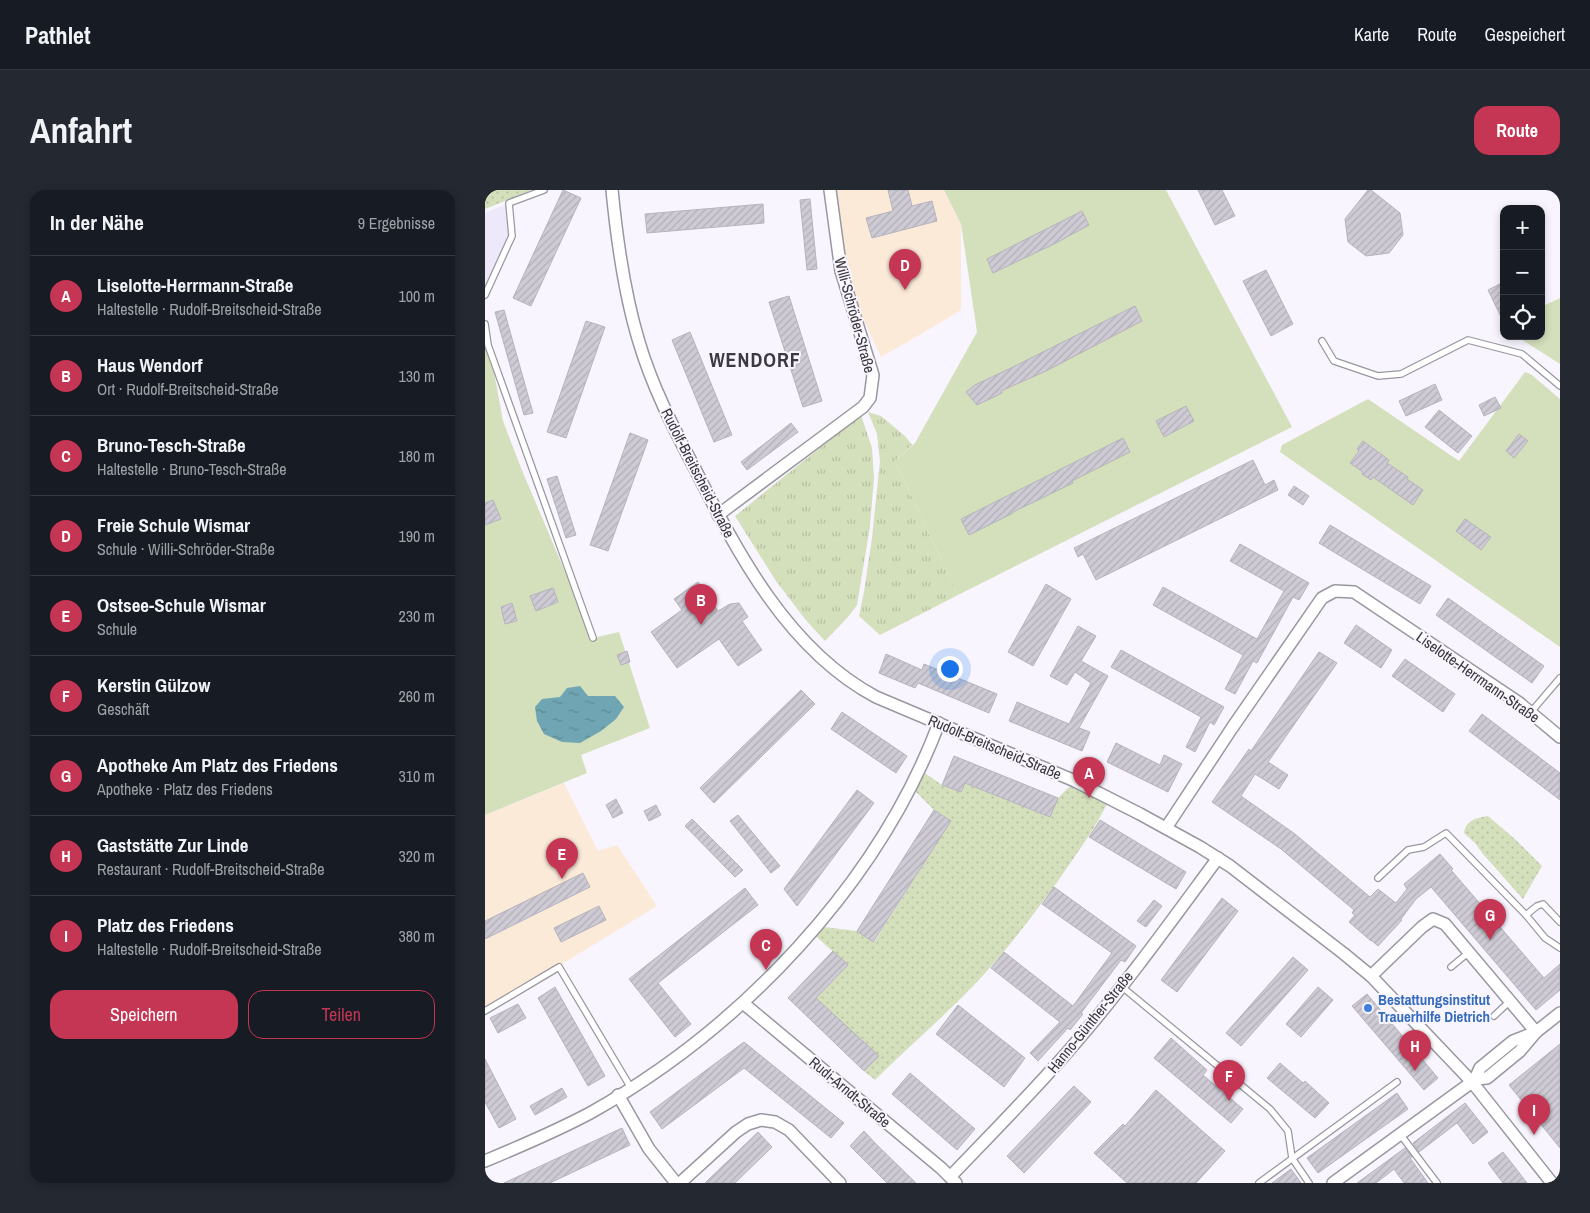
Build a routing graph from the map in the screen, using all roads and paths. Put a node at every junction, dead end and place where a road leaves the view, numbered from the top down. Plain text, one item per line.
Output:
1 (544, 190) edge
2 (612, 190) edge
3 (829, 190) edge
4 (485, 294) edge
5 (485, 324) edge
6 (1322, 341) dead end
7 (1560, 386) edge
8 (718, 515) junction
9 (593, 638) dead end
10 (1560, 678) edge
11 (1531, 712) junction
12 (939, 723) junction
13 (1560, 737) edge
14 (1166, 828) junction
15 (1218, 858) junction
16 (1378, 878) dead end
17 (1527, 916) junction
18 (1560, 922) edge
19 (1560, 948) edge
20 (1469, 953) junction
21 (1451, 967) dead end
22 (1371, 976) junction
23 (1121, 986) junction
24 (1510, 1001) junction
25 (743, 1003) junction
26 (485, 1011) edge
27 (1560, 1013) edge
28 (1494, 1016) dead end
29 (1537, 1032) junction
30 (1473, 1080) junction
31 (1397, 1082) dead end
32 (631, 1088) junction
33 (619, 1095) junction
34 (1400, 1134) junction
35 (1292, 1158) junction
36 (485, 1161) edge
37 (953, 1180) edge
38 (1338, 1182) edge
39 (676, 1183) edge
40 (680, 1183) edge
41 (840, 1183) edge
42 (1259, 1183) edge
43 (1309, 1183) edge
44 (1437, 1183) edge
45 (1552, 1183) edge

1 - 4 lane
2 - 8 street, Rudolf-Breitscheid-Straße
3 - 8 street, Willi-Schröder-Straße
5 - 9 lane
6 - 7 lane
8 - 12 street, Rudolf-Breitscheid-Straße
10 - 11 lane
11 - 13 street, Liselotte-Herrmann-Straße
11 - 14 street, Liselotte-Herrmann-Straße
12 - 14 street, Rudolf-Breitscheid-Straße
12 - 25 street
14 - 15 street, Rudolf-Breitscheid-Straße
15 - 22 street, Rudolf-Breitscheid-Straße
15 - 23 street, Hanno-Günther-Straße
16 - 17 lane
17 - 18 lane
17 - 19 lane
20 - 21 lane
20 - 22 street
20 - 24 street
22 - 30 street, Rudolf-Breitscheid-Straße
23 - 35 lane
23 - 37 street, Hanno-Günther-Straße
24 - 28 lane
24 - 29 street
25 - 32 street
25 - 37 street, Rudi-Arndt-Straße
26 - 32 lane
27 - 29 street
29 - 30 street
30 - 34 street
30 - 45 street, Rudolf-Breitscheid-Straße
31 - 35 lane
32 - 33 street
33 - 36 street
33 - 39 street
34 - 38 street
34 - 44 lane
35 - 42 lane
35 - 43 lane
40 - 41 street

